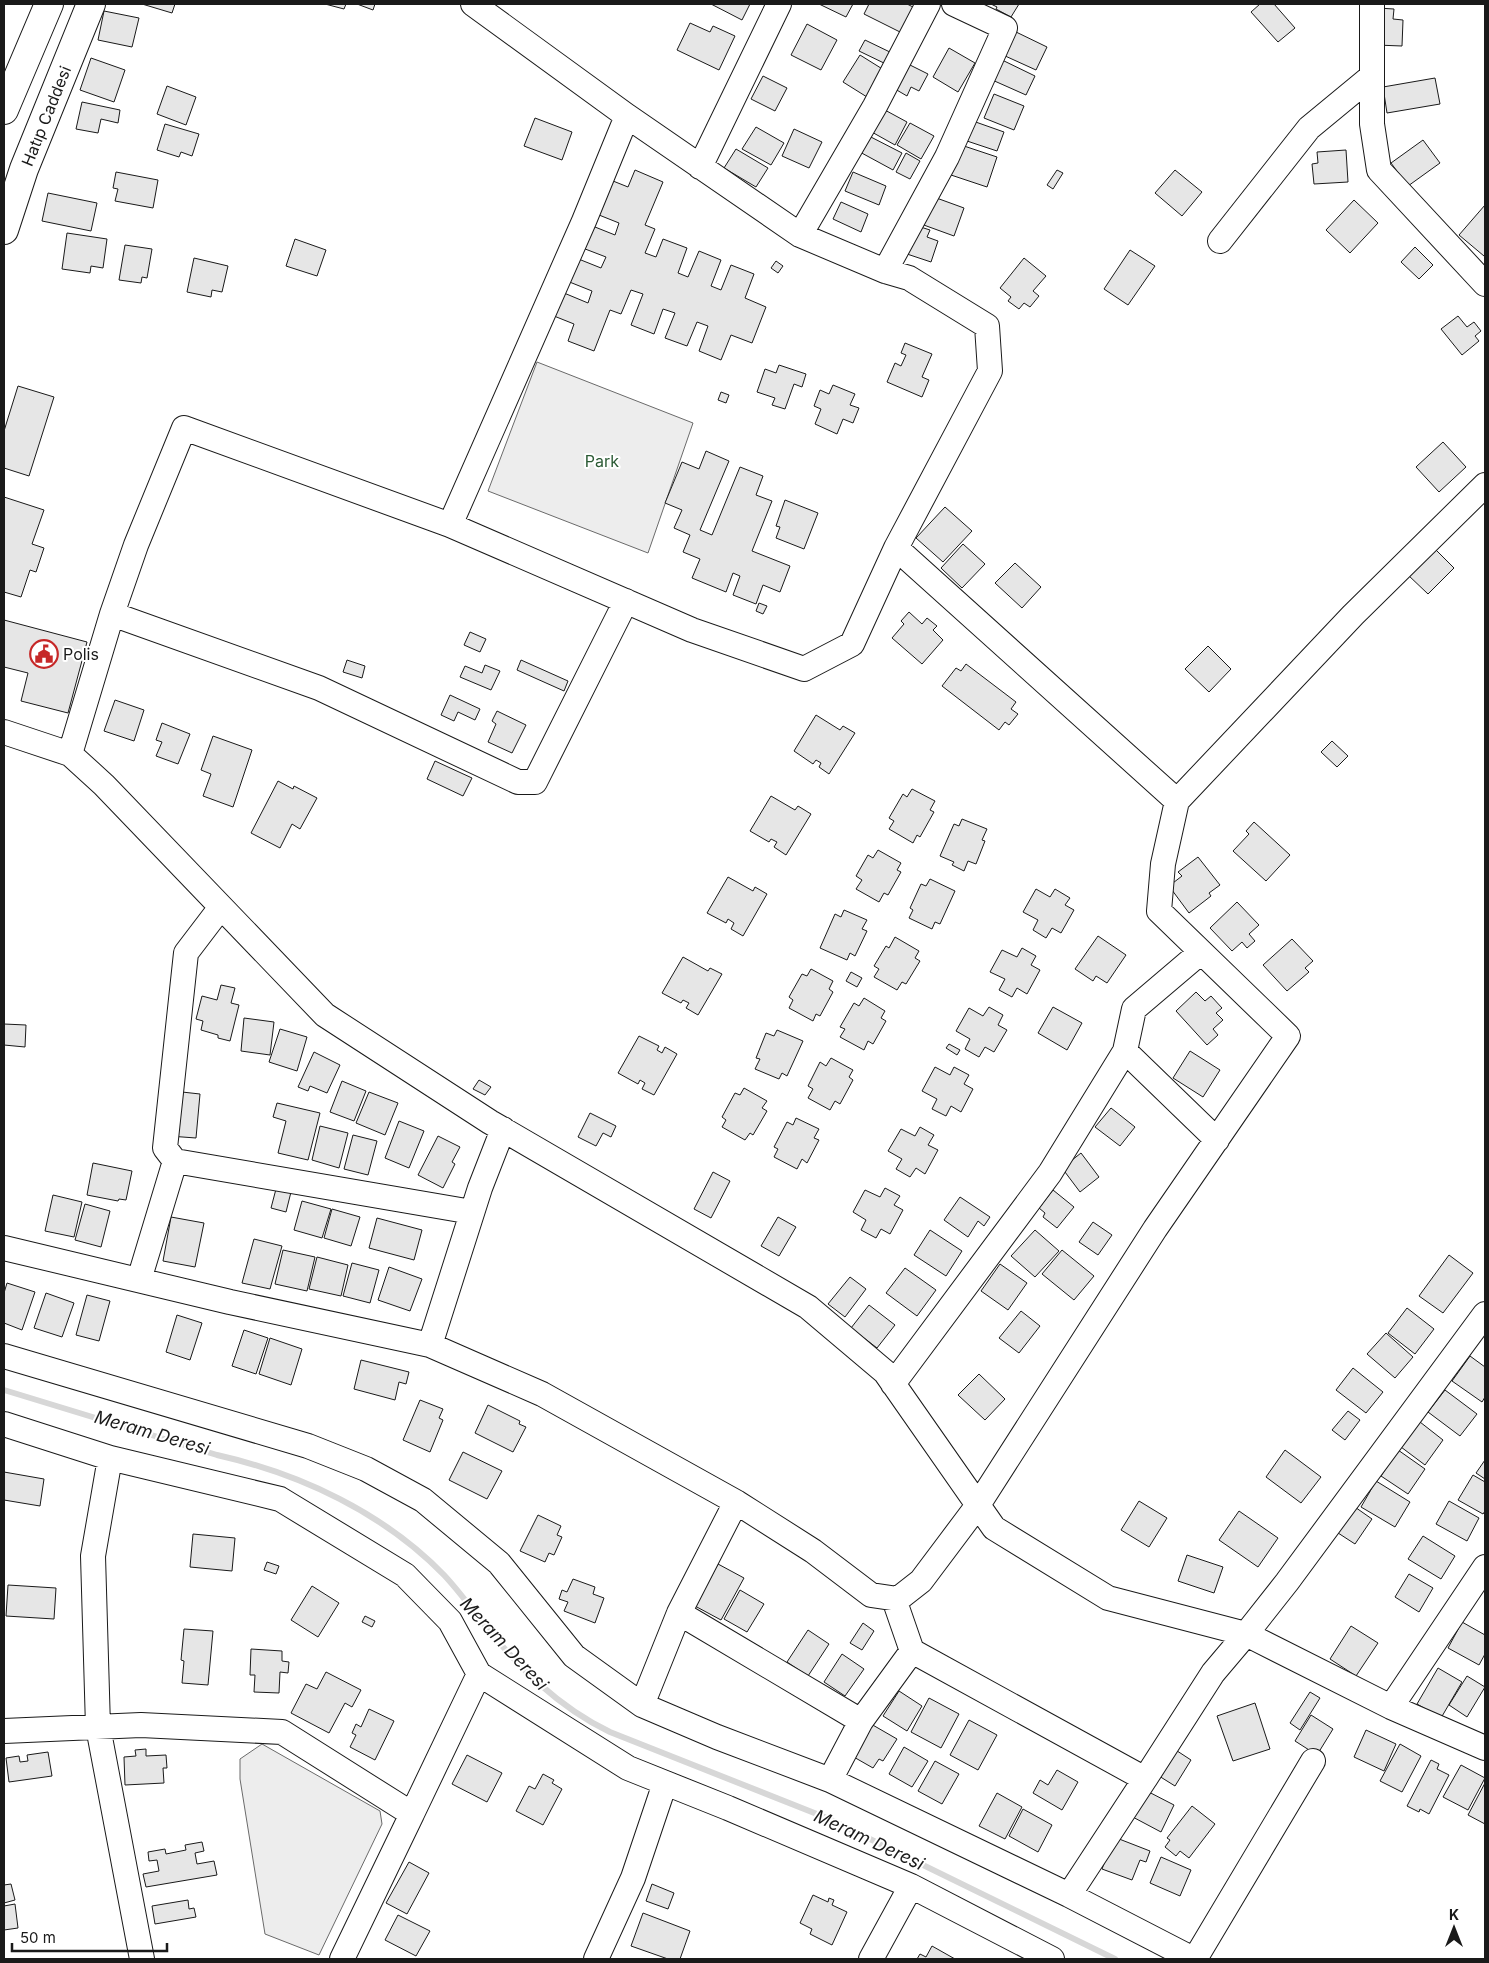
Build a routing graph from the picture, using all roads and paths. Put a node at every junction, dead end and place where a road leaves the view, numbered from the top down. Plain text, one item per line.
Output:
1 (49, 4) edge
2 (91, 4) edge
3 (473, 4) edge
4 (780, 4) edge
5 (928, 4) edge
6 (954, 4) edge
7 (1372, 4) edge
8 (1372, 76) junction
9 (4, 110) edge
10 (627, 116) junction
11 (700, 167) junction
12 (4, 230) edge
13 (800, 235) junction
14 (1220, 242) dead end
15 (885, 271) junction
16 (1485, 284) edge
17 (1485, 485) edge
18 (450, 525) junction
19 (896, 548) junction
20 (626, 601) junction
21 (112, 614) junction
22 (4, 732) edge
23 (70, 754) junction
24 (1177, 801) junction
25 (222, 907) junction
26 (1201, 952) junction
27 (1125, 1052) junction
28 (504, 1129) junction
29 (1217, 1140) junction
30 (175, 1161) junction
31 (472, 1212) junction
32 (4, 1248) edge
33 (139, 1280) junction
34 (1485, 1314) edge
35 (430, 1345) junction
36 (4, 1356) edge
37 (893, 1384) junction
38 (4, 1424) edge
39 (110, 1458) junction
40 (736, 1502) junction
41 (978, 1505) junction
42 (1485, 1567) edge
43 (894, 1599) junction
44 (679, 1614) junction
45 (1246, 1634) junction
46 (912, 1651) junction
47 (479, 1674) junction
48 (642, 1705) junction
49 (1391, 1707) junction
50 (860, 1721) junction
51 (98, 1727) junction
52 (4, 1731) edge
53 (1485, 1748) edge
54 (1313, 1761) dead end
55 (1145, 1779) junction
56 (830, 1780) junction
57 (665, 1783) junction
58 (412, 1814) junction
59 (911, 1886) junction
60 (1069, 1895) junction
61 (142, 1959) edge
62 (342, 1959) edge
63 (596, 1959) edge
64 (871, 1959) edge
65 (1052, 1959) edge
66 (1194, 1959) edge

1 - 9 main road
2 - 12 main road, Hatıp Caddesi
3 - 10 street
4 - 11 street
5 - 13 street
6 - 15 street
7 - 8 street
8 - 14 street
8 - 16 street
10 - 11 street
10 - 18 street
11 - 13 street
13 - 15 street
15 - 19 street
17 - 24 street
18 - 20 street
18 - 21 street
19 - 20 street
19 - 24 street
20 - 21 street
21 - 23 street
22 - 23 street
23 - 25 street
24 - 26 street
25 - 28 street
25 - 30 street
26 - 27 street
26 - 29 street
27 - 29 street
27 - 37 street
28 - 31 street
28 - 37 street
29 - 41 street
30 - 31 street
30 - 33 street
31 - 35 street
32 - 33 street
33 - 35 street
34 - 45 street
35 - 40 street
36 - 48 street
37 - 41 street
38 - 39 street
39 - 47 street
39 - 51 street
40 - 43 street
40 - 44 street
41 - 43 street
41 - 45 street
42 - 49 street
43 - 46 street
44 - 48 street
44 - 50 street
45 - 49 street
45 - 55 street
46 - 50 street
46 - 55 street
47 - 57 street
47 - 58 street
48 - 56 street
49 - 53 street
50 - 56 street
51 - 52 street
51 - 58 street
51 - 61 street
54 - 66 street
55 - 60 street
56 - 60 street
57 - 59 street
57 - 63 street
58 - 62 street
59 - 64 street
59 - 65 street
60 - 66 street

